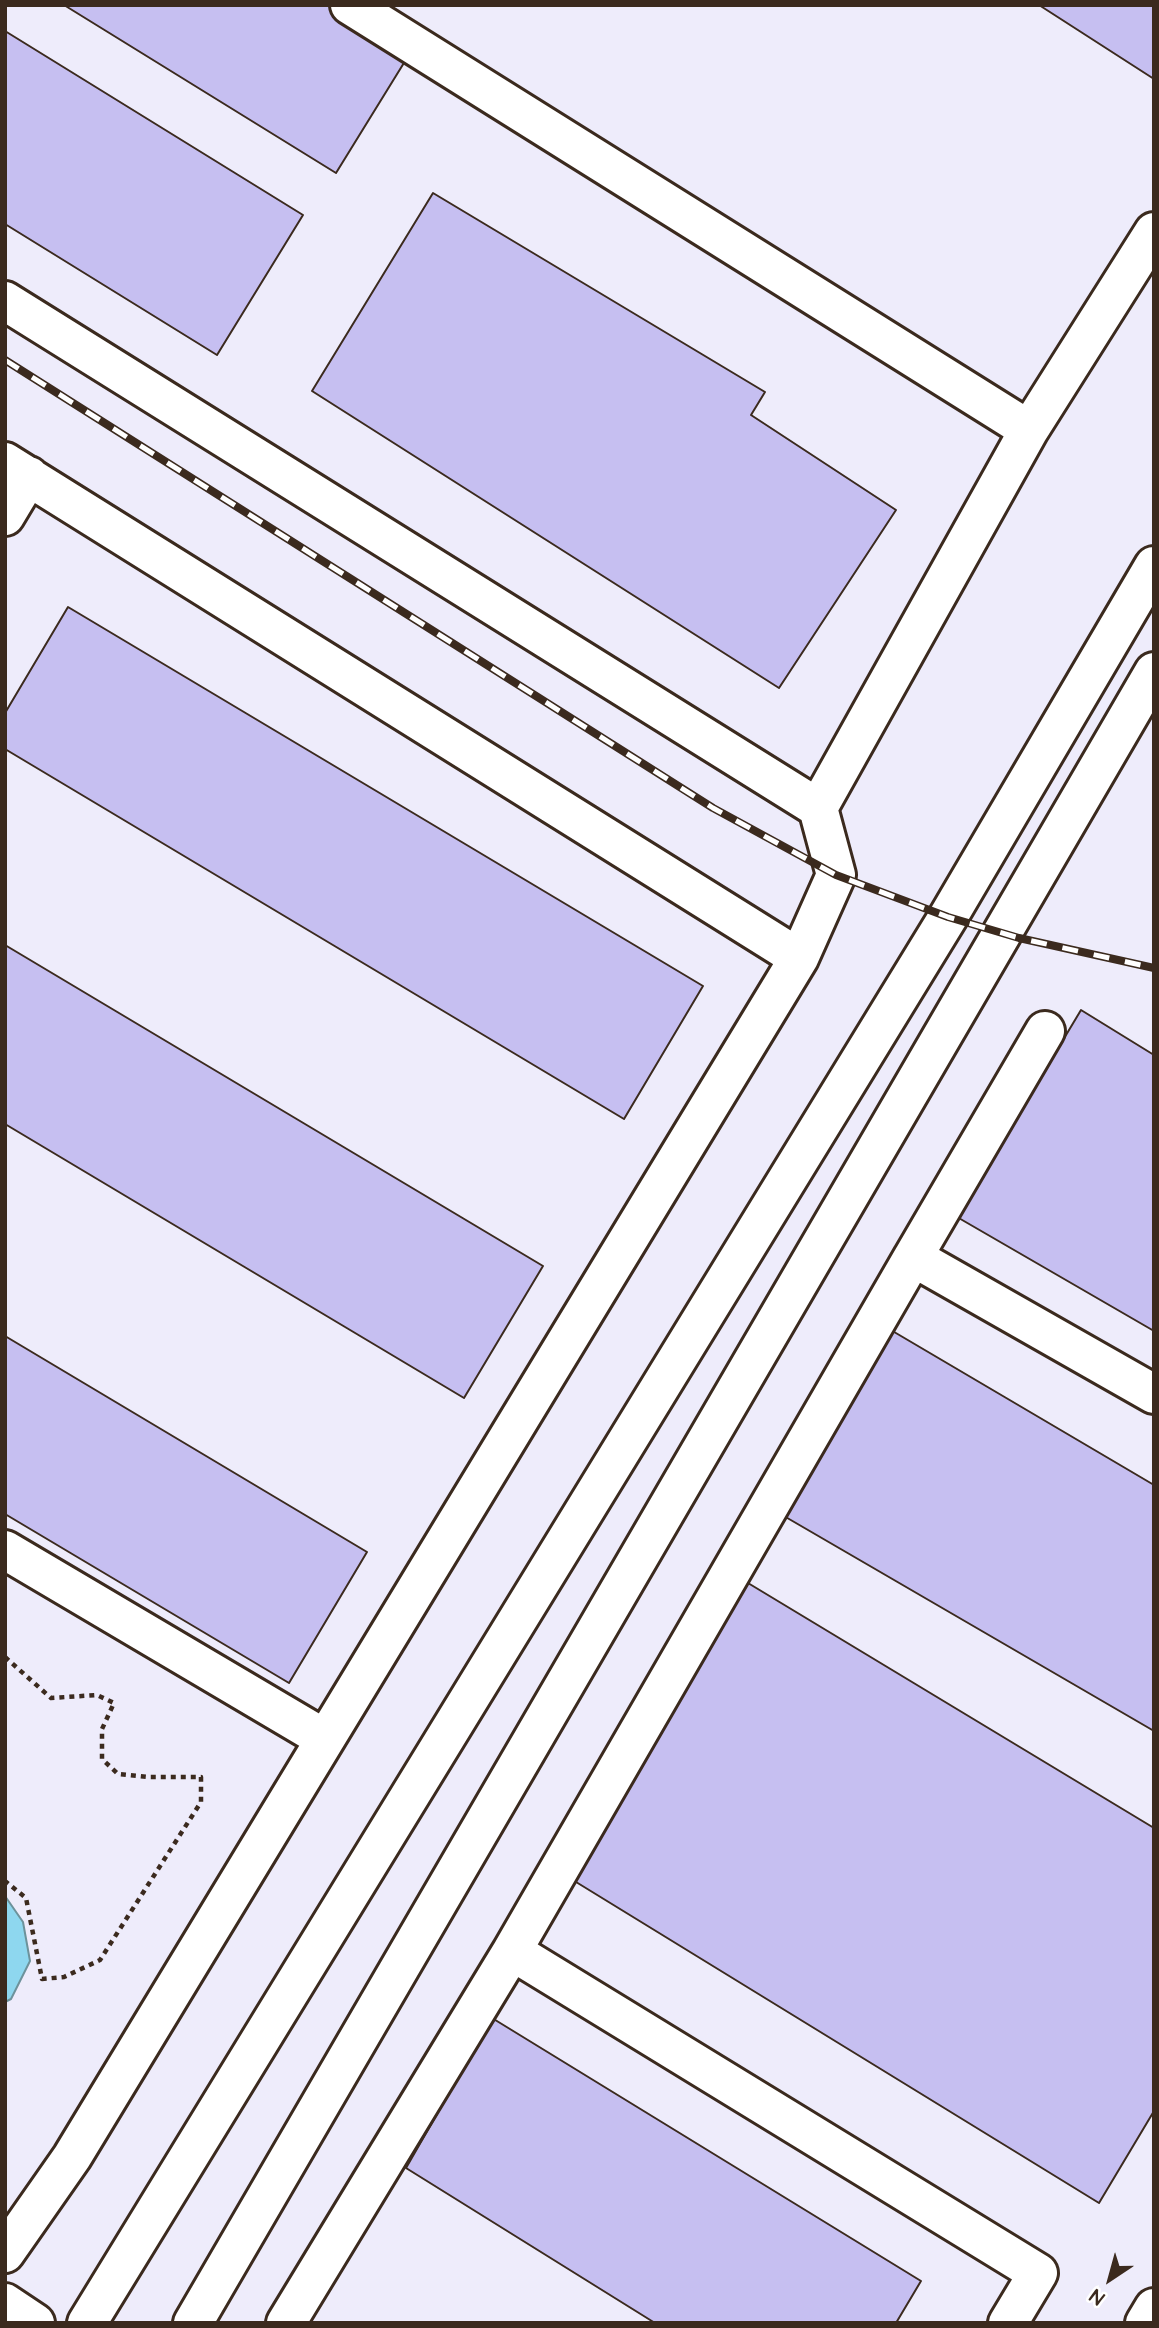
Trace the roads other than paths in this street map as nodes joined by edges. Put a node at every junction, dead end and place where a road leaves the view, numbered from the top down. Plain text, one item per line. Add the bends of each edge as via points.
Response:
1 (351, 5) edge
2 (1154, 232) edge
3 (5, 301) edge
4 (1029, 430) junction
5 (17, 469) edge
6 (5, 516) edge
7 (1154, 566) edge
8 (1154, 672) edge
9 (818, 808) junction
10 (799, 958) junction
11 (1045, 1031) dead end
12 (913, 1256) junction
13 (1154, 1394) edge
14 (5, 1550) edge
15 (326, 1739) junction
16 (512, 1951) junction
17 (5, 2253) edge
18 (5, 2303) edge
19 (1154, 2308) edge
20 (35, 2323) edge
21 (87, 2323) edge
22 (193, 2323) edge
23 (286, 2323) edge
24 (1008, 2323) edge
25 (1145, 2323) edge

1 - 4 street
2 - 4 street
3 - 9 street
4 - 9 street
5 - 6 street
5 - 10 street
7 - 21 street via 948,917
8 - 22 street
9 - 10 street via 836,875
10 - 15 street
11 - 12 street
12 - 13 street
12 - 16 street
14 - 15 street
15 - 17 street via 72,2157
16 - 23 street
16 - 24 street via 1038,2273
18 - 20 street
19 - 25 street

